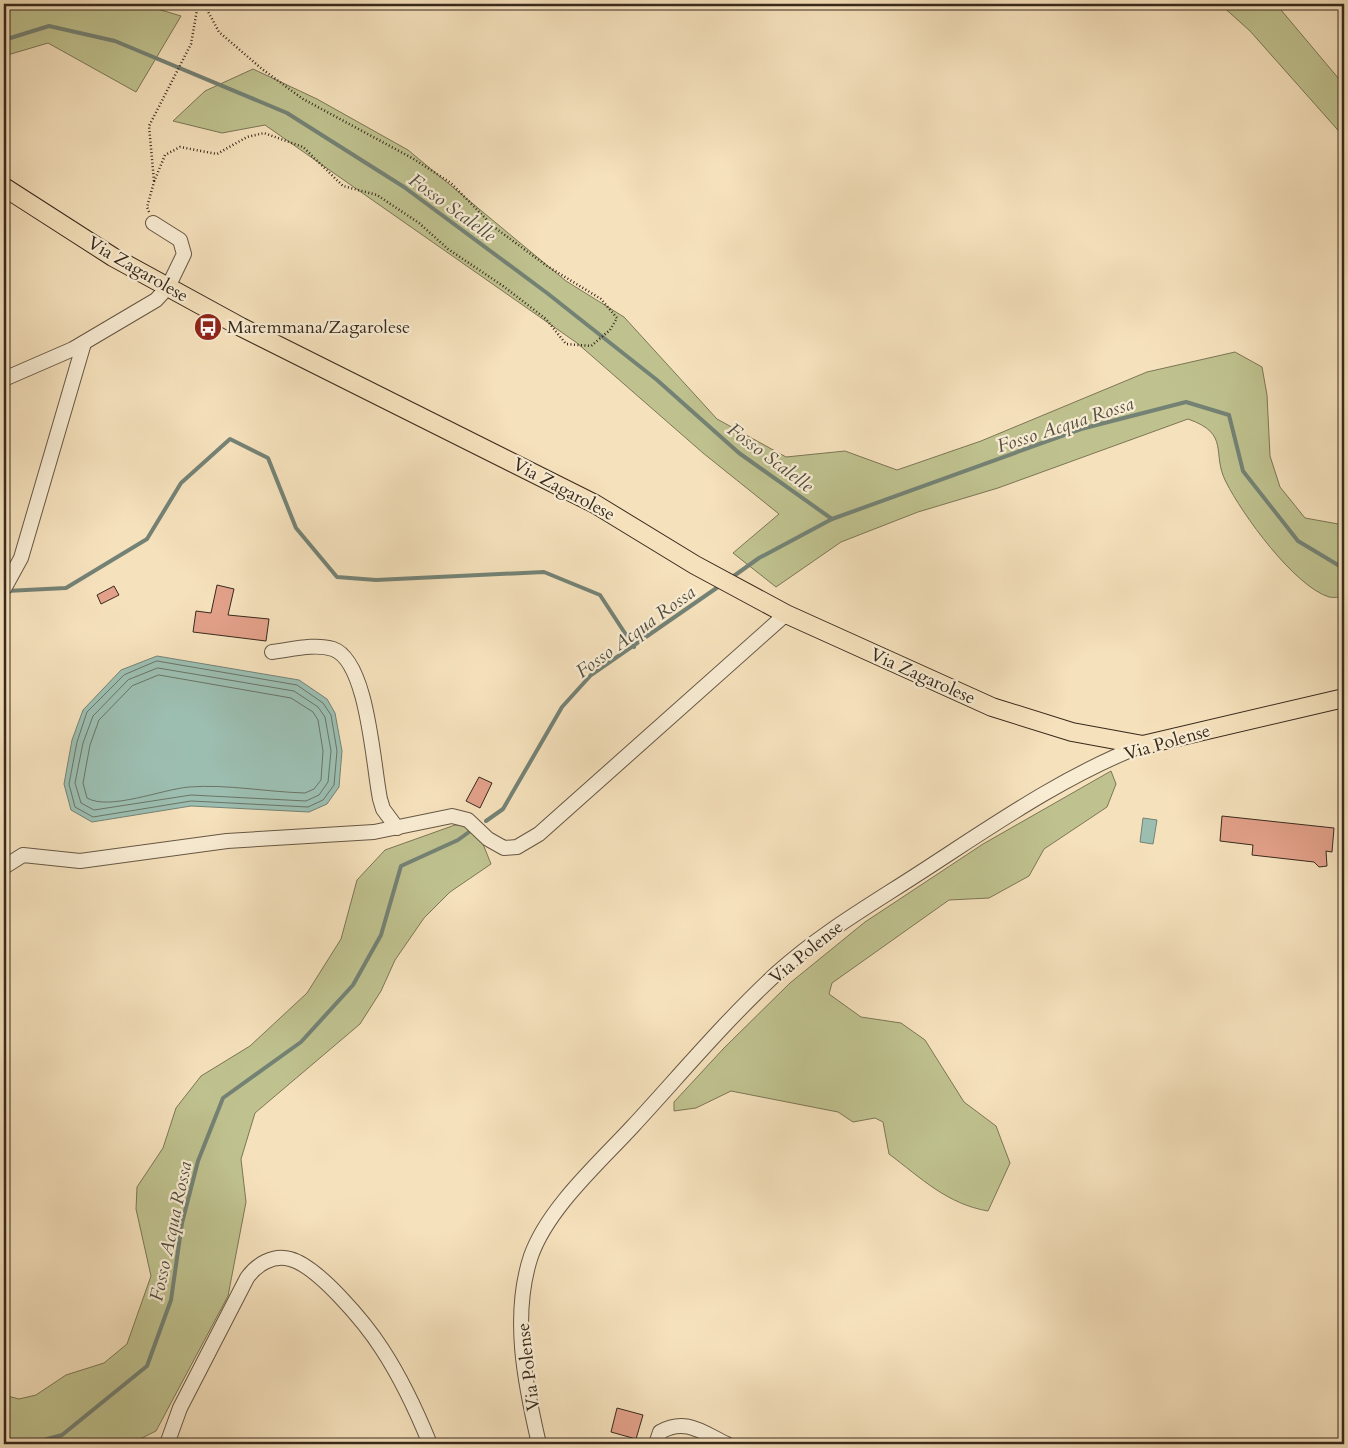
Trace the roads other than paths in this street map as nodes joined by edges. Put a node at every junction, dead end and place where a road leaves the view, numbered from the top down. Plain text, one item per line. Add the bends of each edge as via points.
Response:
1 (4, 187) edge
2 (153, 223) road end
3 (168, 287) junction
4 (84, 343) junction
5 (4, 379) edge
6 (4, 589) edge
7 (786, 614) junction
8 (272, 652) dead end
9 (1344, 698) edge
10 (1143, 746) junction
11 (396, 828) junction
12 (4, 868) edge
13 (167, 1444) edge
14 (430, 1444) edge
15 (540, 1444) edge
16 (656, 1444) edge
17 (727, 1444) edge

1 - 3 main road, Via Zagarolese via 113,257
2 - 3 street via 180,240 184,254
3 - 4 street via 156,300
3 - 7 main road, Via Zagarolese via 241,327 595,504 695,565
4 - 5 street
4 - 6 street via 21,558
7 - 10 main road, Via Zagarolese via 992,707 1072,732
7 - 11 street via 523,844 504,848 458,816
8 - 11 street via 326,647 347,657 368,720 380,799
9 - 10 main road, Via Polense
10 - 15 street, Via Polense via 1109,760 1011,813 803,951 748,1001 579,1184 538,1241 524,1289 523,1356
11 - 12 street via 227,841 80,861 23,855
13 - 14 street via 180,1408 247,1278 264,1262 283,1258 294,1260 311,1272 364,1325 396,1372
16 - 17 street via 660,1432 670,1426 687,1425

